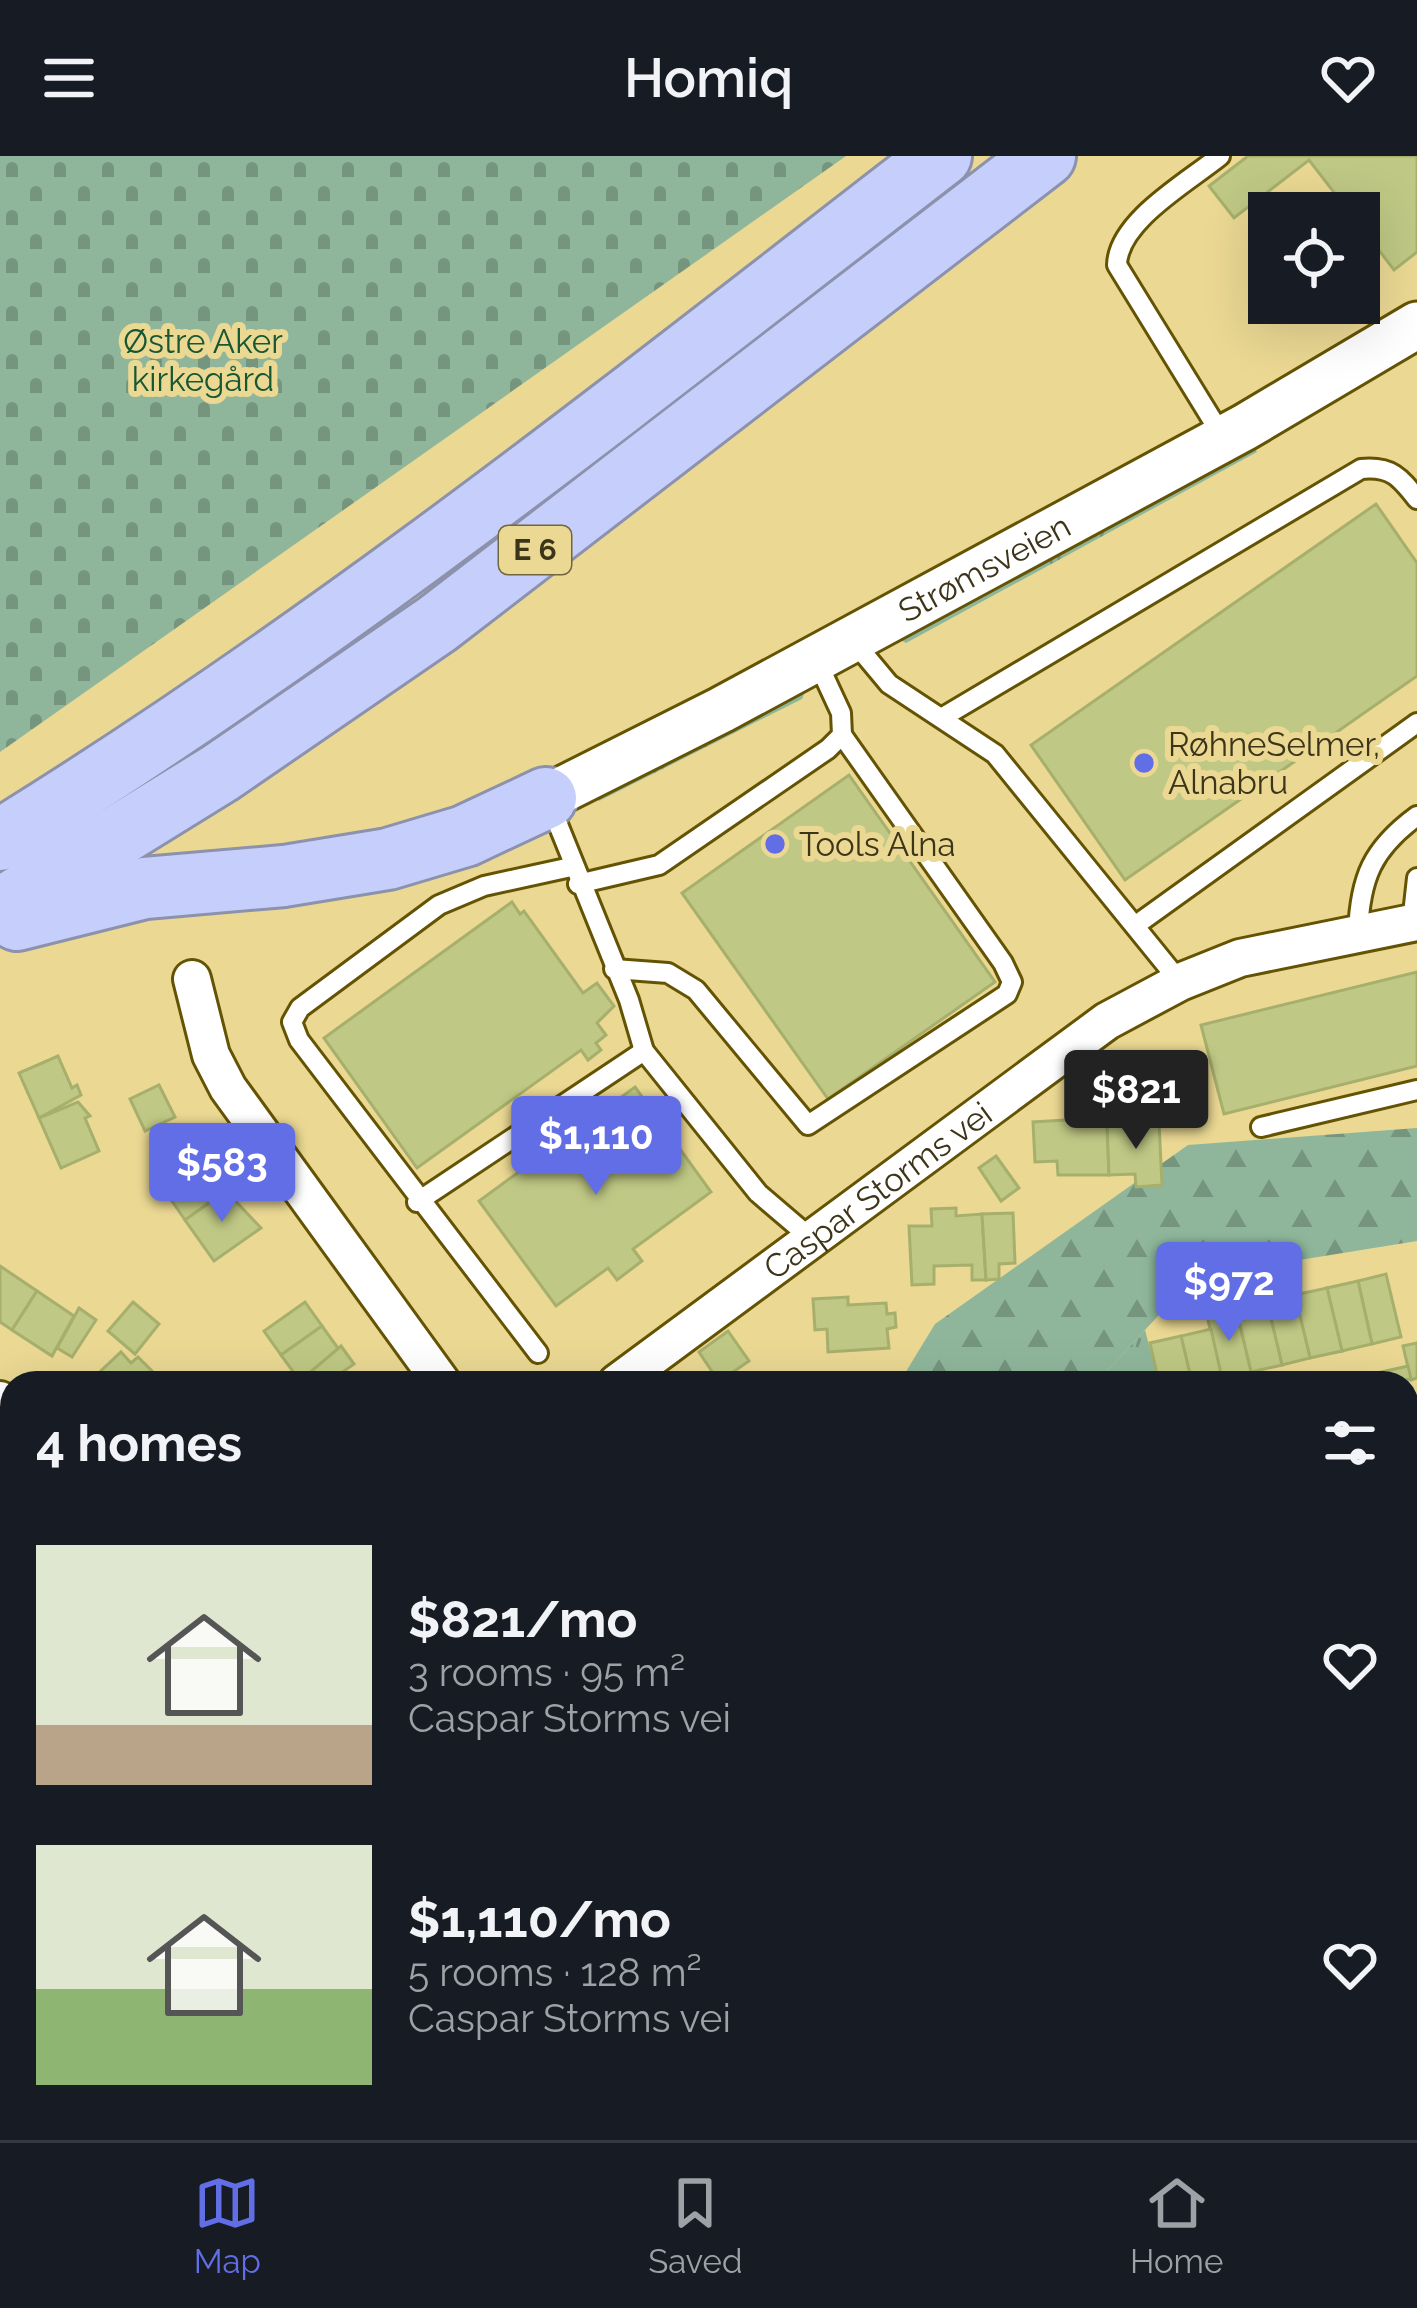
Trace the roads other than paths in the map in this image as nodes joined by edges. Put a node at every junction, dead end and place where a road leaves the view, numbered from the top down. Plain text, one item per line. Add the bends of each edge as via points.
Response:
1 (941, 156) edge
2 (1045, 156) edge
3 (1220, 156) edge
4 (1417, 325) edge
5 (1223, 439) junction
6 (1417, 499) edge
7 (834, 649) junction
8 (943, 717) junction
9 (1417, 723) edge
10 (842, 735) junction
11 (546, 798) junction
12 (1417, 815) edge
13 (0, 840) edge
14 (574, 875) junction
15 (1417, 878) edge
16 (0, 912) edge
17 (1414, 923) edge
18 (1136, 925) junction
19 (1358, 933) junction
20 (614, 969) junction
21 (192, 979) dead end
22 (1180, 982) junction
23 (644, 1052) junction
24 (1417, 1090) edge
25 (1261, 1126) dead end
26 (417, 1202) junction
27 (814, 1240) junction
28 (538, 1353) dead end
29 (433, 1371) edge
30 (634, 1371) edge

1 - 13 highway, E 6 via 392,579
2 - 16 highway, E 6 via 437,624
3 - 5 lane via 1131,230 1117,265
4 - 5 street, Strømsveien
5 - 7 street, Strømsveien
6 - 8 lane via 1398,475 1361,470
7 - 8 lane
7 - 10 lane
7 - 11 street, Strømsveien
8 - 18 lane via 995,754
9 - 18 lane
10 - 14 lane via 659,865
10 - 20 lane via 1003,963 1012,982 1007,994 808,1125 696,990 668,974
11 - 14 lane
11 - 16 highway via 465,836 388,859 145,889 24,922
12 - 19 lane via 1392,834 1365,874
14 - 20 lane
14 - 26 lane via 484,886 439,905 292,1022
15 - 17 lane
17 - 19 street, Caspar Storms vei
18 - 22 lane
19 - 22 street, Caspar Storms vei via 1240,958
20 - 23 lane
21 - 29 street via 228,1088
22 - 27 street, Caspar Storms vei via 1011,1088
23 - 26 lane
23 - 27 lane via 758,1193
24 - 25 lane
26 - 28 lane
27 - 30 street, Caspar Storms vei

